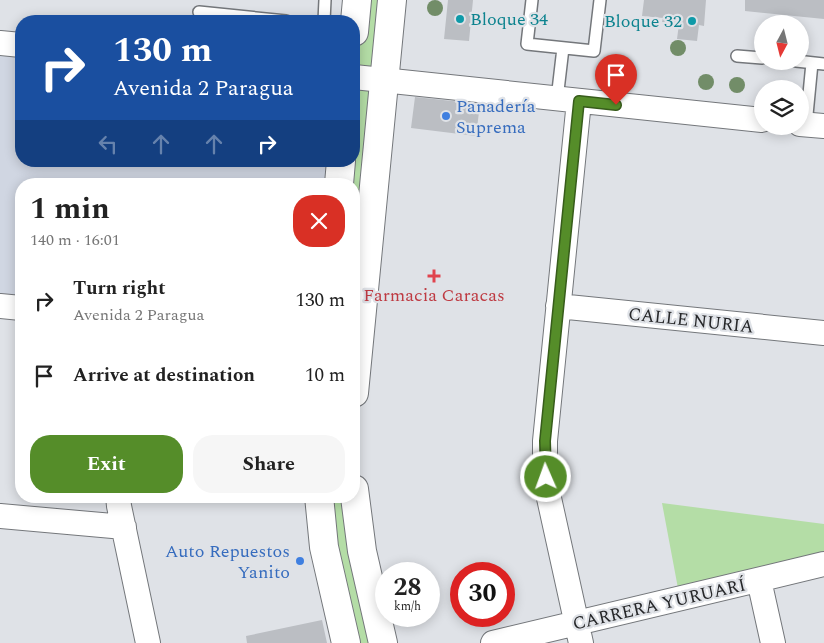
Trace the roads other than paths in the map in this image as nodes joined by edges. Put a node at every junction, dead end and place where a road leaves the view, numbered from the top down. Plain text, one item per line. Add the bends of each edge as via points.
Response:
1 (325, 0) edge
2 (357, 0) edge
3 (392, 0) edge
4 (532, 0) edge
5 (600, 0) edge
6 (199, 12) dead end
7 (228, 15) edge
8 (324, 15) edge
9 (356, 15) edge
10 (0, 43) edge
11 (15, 44) edge
12 (563, 48) junction
13 (736, 56) dead end
14 (754, 57) edge
15 (809, 62) edge
16 (812, 62) junction
17 (824, 64) edge
18 (360, 78) edge
19 (384, 80) junction
20 (568, 100) junction
21 (754, 119) edge
22 (810, 125) edge
23 (0, 306) edge
24 (558, 306) junction
25 (15, 307) edge
26 (360, 330) edge
27 (824, 334) edge
28 (119, 503) edge
29 (319, 503) edge
30 (356, 503) edge
31 (0, 516) edge
32 (124, 527) junction
33 (824, 564) edge
34 (759, 580) junction
35 (579, 633) edge
36 (148, 643) edge
37 (346, 643) edge
38 (383, 643) edge
39 (494, 643) edge
40 (773, 643) edge

1 - 8 lane
2 - 9 street
3 - 19 street
4 - 12 lane via 527,44
5 - 12 lane via 594,51
6 - 7 lane
10 - 11 street
12 - 20 lane
13 - 14 lane
15 - 16 lane
16 - 17 lane
16 - 22 lane
18 - 19 street
19 - 20 street
19 - 26 street
20 - 21 street
20 - 24 street
23 - 25 street
24 - 27 street, CALLE NURIA
24 - 35 street via 545,466 547,489
28 - 32 street
29 - 37 street via 324,547
30 - 38 street via 362,551
31 - 32 street
32 - 36 street
33 - 34 street, CARRERA YURUARÍ
34 - 35 street, CARRERA YURUARÍ
34 - 40 street
35 - 39 street, CARRERA YURUARÍ

